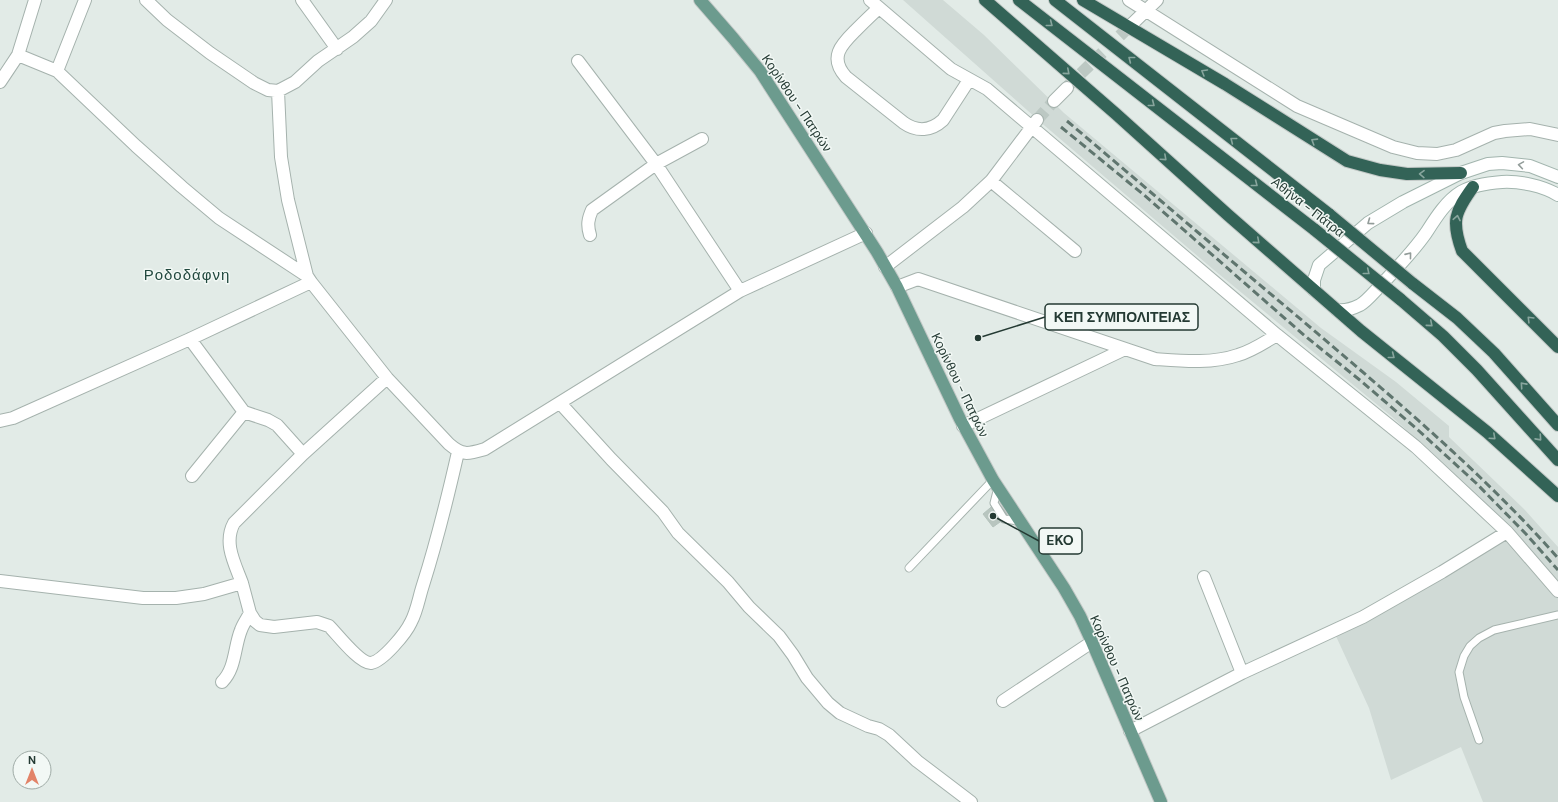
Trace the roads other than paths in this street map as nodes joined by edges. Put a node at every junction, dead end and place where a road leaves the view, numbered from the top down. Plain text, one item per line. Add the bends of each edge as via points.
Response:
1 (35, 0) edge
2 (85, 0) edge
3 (146, 0) edge
4 (302, 0) edge
5 (386, 0) edge
6 (700, 0) edge
7 (985, 0) edge
8 (1019, 0) edge
9 (1055, 0) edge
10 (1083, 0) edge
11 (1129, 0) edge
12 (1157, 0) edge
13 (874, 4) edge
14 (1145, 10) junction
15 (1132, 24) tunnel mouth
16 (337, 49) junction
17 (18, 55) junction
18 (578, 61) dead end
19 (57, 71) junction
20 (969, 80) junction
21 (0, 82) edge
22 (1066, 88) tunnel mouth
23 (278, 90) junction
24 (1054, 101) tunnel mouth
25 (1035, 124) junction
26 (1558, 135) edge
27 (702, 139) dead end
28 (656, 164) junction
29 (1461, 173) junction
30 (1558, 177) edge
31 (991, 181) junction
32 (1473, 187) junction
33 (1558, 195) edge
34 (866, 233) junction
35 (590, 235) dead end
36 (1075, 251) dead end
37 (885, 267) junction
38 (309, 279) junction
39 (897, 287) junction
40 (1314, 290) junction
41 (740, 291) junction
42 (1336, 310) junction
43 (1277, 334) junction
44 (190, 339) junction
45 (1558, 347) edge
46 (1125, 349) junction
47 (387, 378) junction
48 (560, 403) junction
49 (244, 412) junction
50 (0, 421) edge
51 (1558, 425) edge
52 (963, 426) junction
53 (458, 452) junction
54 (303, 454) junction
55 (1558, 460) edge
56 (192, 476) dead end
57 (996, 484) junction
58 (1558, 496) edge
59 (1507, 532) junction
60 (909, 568) dead end
61 (1204, 577) dead end
62 (0, 581) edge
63 (242, 583) junction
64 (1558, 591) edge
65 (250, 613) junction
66 (1558, 614) edge
67 (1092, 642) junction
68 (1242, 673) junction
69 (222, 682) dead end
70 (1004, 700) dead end
71 (1130, 731) junction
72 (1479, 740) dead end
73 (971, 802) edge
74 (1161, 802) edge

1 - 17 street
2 - 19 street
3 - 23 street via 167,20 254,83 268,90
4 - 16 street
5 - 16 street via 371,21
6 - 34 main road, Κορίνθου - Πατρών via 760,71
7 -> 40 highway
8 -> 55 highway, Αθήνα - Πάτρα, bridge via 1400,299 1477,370
51 -> 9 highway, Αθήνα - Πάτρα, bridge via 1457,318
29 -> 10 highway via 1407,174 1347,161 1225,84
11 - 14 street
12 - 14 street
13 - 20 street via 951,69
13 - 20 street via 840,46 837,61 841,72 910,128 925,129 938,125
14 - 15 street
14 - 26 street via 1298,106 1393,147 1417,153 1437,154 1456,150 1494,133 1505,131 1530,129
16 - 23 street via 318,61 295,82
17 - 19 street
17 - 21 street
18 - 28 street
19 - 38 street via 187,192 219,218
20 - 25 street via 987,89
22 - 24 street
23 - 38 street via 281,157 288,200
25 - 31 street
25 - 43 street
27 - 28 street
28 - 35 street via 592,210 588,222
28 - 41 street
30 -> 29 street via 1530,166 1502,163 1488,164
29 -> 40 street via 1368,223 1319,265
31 - 36 street
31 - 37 street via 963,207
32 - 33 street via 1490,183 1520,183
42 -> 32 street via 1352,309 1361,304 1404,261 1455,197
45 -> 32 highway via 1462,251 1456,236 1455,221 1461,204
34 - 37 main road, Κορίνθου - Πατρών
34 - 41 street
37 - 39 main road, Κορίνθου - Πατρών
38 - 44 street
38 - 47 street
39 - 46 street via 918,279
39 - 52 main road, Κορίνθου - Πατρών
40 - 42 highway
41 - 48 street
42 -> 58 highway via 1487,432
43 - 46 street via 1240,355 1221,360 1155,359
43 - 59 street via 1416,447
44 - 49 street
44 - 50 street via 13,418
46 - 52 street
47 - 53 street
47 - 54 street
48 - 53 street via 485,449 470,454
48 - 73 street via 663,512 683,537 779,636 807,678 828,703 840,713 868,726 879,728
49 - 54 street via 277,425
49 - 56 street
52 - 57 main road, Κορίνθου - Πατρών
53 - 65 street via 411,622 400,638 378,660 365,662 329,626 322,623 268,627 260,625
54 - 63 street via 231,529 231,552
57 - 60 lane
57 - 67 main road, Κορίνθου - Πατρών via 1064,588
59 - 64 street
59 - 68 street via 1442,572 1362,616
61 - 68 street
62 - 63 street via 143,598 176,598 204,594
63 - 65 street
65 - 69 street via 241,630 232,666
66 - 72 lane via 1494,630 1470,646 1459,672 1464,697
67 - 70 street
67 - 71 main road, Κορίνθου - Πατρών
68 - 71 street
71 - 74 main road, Κορίνθου - Πατρών

